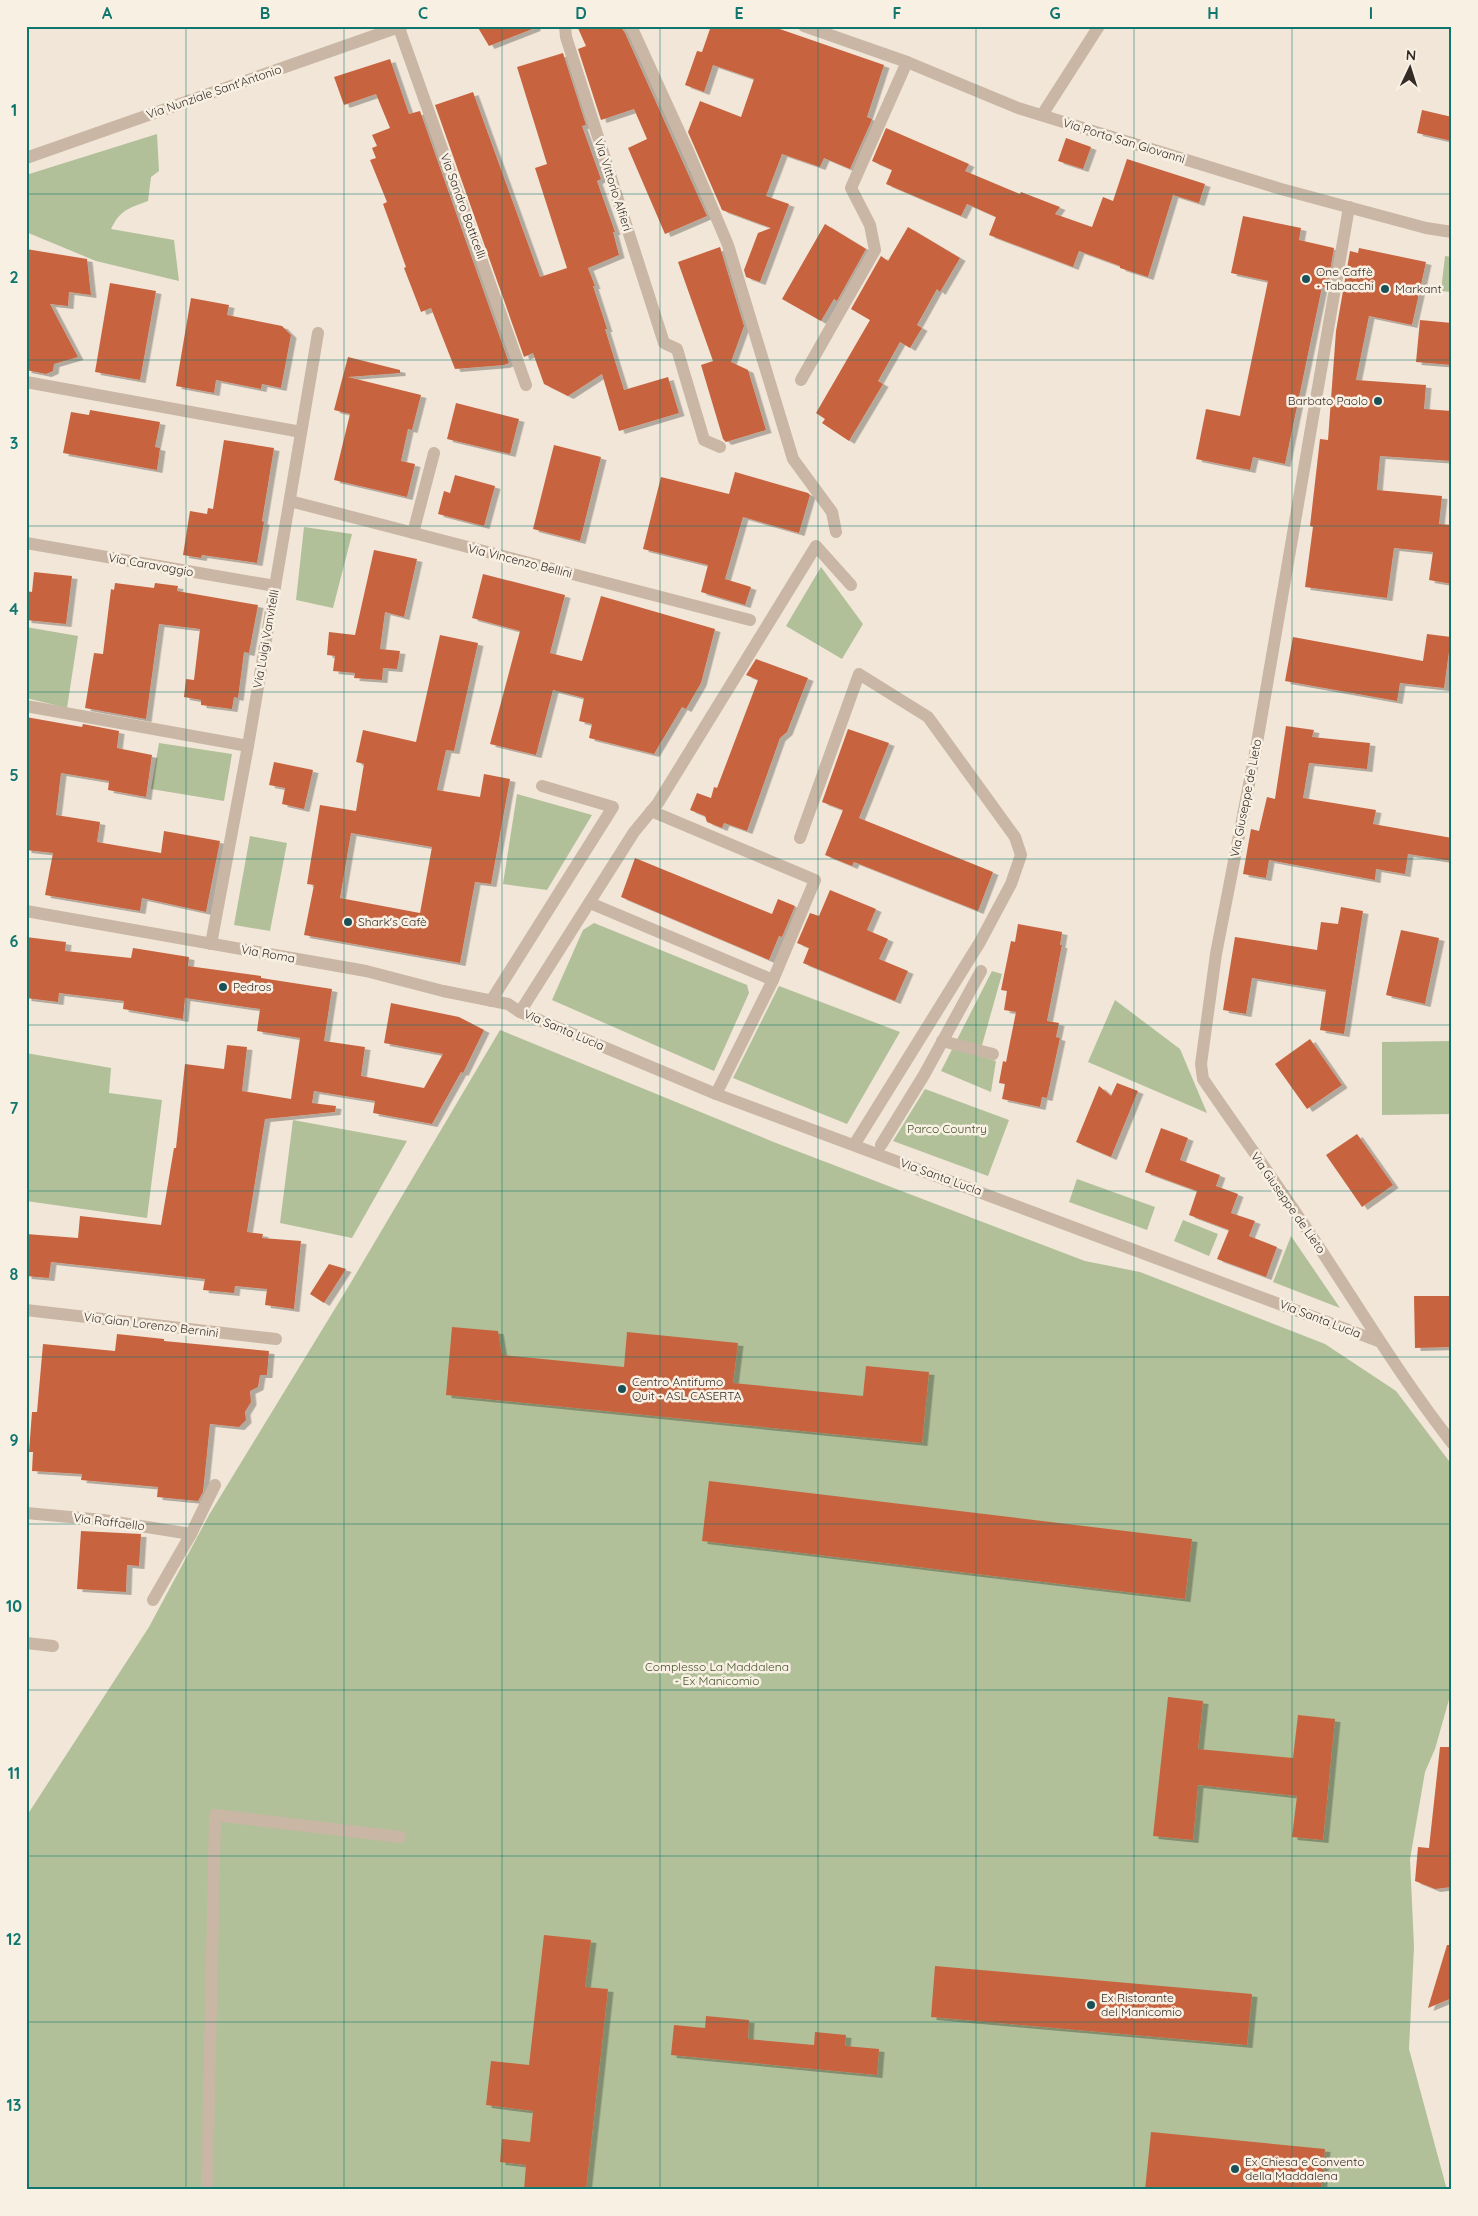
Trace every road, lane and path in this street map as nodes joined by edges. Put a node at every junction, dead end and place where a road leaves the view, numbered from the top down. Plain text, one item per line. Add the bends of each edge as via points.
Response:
1 (565, 26) edge
2 (631, 26) edge
3 (804, 26) edge
4 (1099, 26) edge
5 (401, 27) edge
6 (839, 32) edge
7 (907, 62) junction
8 (1042, 115) junction
9 (26, 158) edge
10 (1349, 207) junction
11 (1452, 232) edge
12 (318, 333) dead end
13 (801, 380) dead end
14 (26, 382) edge
15 (526, 385) dead end
16 (302, 432) junction
17 (720, 447) dead end
18 (434, 453) dead end
19 (290, 501) junction
20 (836, 532) dead end
21 (413, 533) junction
22 (26, 543) edge
23 (851, 585) dead end
24 (275, 586) junction
25 (750, 620) dead end
26 (26, 706) edge
27 (248, 746) junction
28 (542, 786) dead end
29 (651, 811) junction
30 (800, 838) dead end
31 (590, 904) junction
32 (26, 911) edge
33 (211, 944) junction
34 (982, 972) dead end
35 (773, 980) junction
36 (491, 1001) junction
37 (508, 1004) joint
38 (520, 1012) junction
39 (942, 1041) junction
40 (993, 1054) dead end
41 (716, 1094) junction
42 (854, 1145) junction
43 (881, 1145) dead end
44 (26, 1310) edge
45 (276, 1339) dead end
46 (1378, 1341) junction
47 (1452, 1443) edge
48 (215, 1485) dead end
49 (26, 1513) edge
50 (191, 1534) junction
51 (153, 1600) dead end
52 (26, 1644) edge
53 (53, 1646) dead end
54 (400, 1837) dead end
55 (207, 2190) edge

1 - 17 street, Via Vittorio Alfieri via 664,343 677,349 704,440
2 - 20 street via 728,245 793,459 832,512
3 - 6 street, Via Porta San Giovanni
4 - 8 street
5 - 9 street, Via Nunziale Sant'Antonio
5 - 15 street, Via Sandro Botticelli
6 - 7 street, Via Porta San Giovanni
7 - 8 street, Via Porta San Giovanni
7 - 13 street via 851,188 870,225 875,250
8 - 10 street, Via Porta San Giovanni
10 - 11 street, Via Porta San Giovanni
10 - 46 street, Via Giuseppe de Lieto via 1257,743 1216,954 1201,1064 1203,1079 1331,1266
12 - 16 street, Via Luigi Vanvitelli
14 - 16 street
16 - 19 street, Via Luigi Vanvitelli
18 - 21 street
19 - 21 street, Via Vincenzo Bellini
19 - 24 street, Via Luigi Vanvitelli
21 - 25 street, Via Vincenzo Bellini
22 - 24 street, Via Caravaggio
23 - 29 street via 816,546
24 - 27 street, Via Luigi Vanvitelli
26 - 27 street
27 - 33 street, Via Luigi Vanvitelli
28 - 36 street via 613,807
29 - 31 street via 634,832
29 - 35 street via 815,880
30 - 42 street via 859,674 928,716 1015,837 1021,854 1011,884 980,942
31 - 35 street
31 - 38 street
32 - 33 street, Via Roma
33 - 36 street, Via Roma via 366,971
34 - 39 street
35 - 41 street
36 - 37 street, Via Roma
37 - 38 street, Via Santa Lucia
38 - 41 street, Via Santa Lucia
39 - 40 street
39 - 43 street
41 - 42 street, Via Santa Lucia
42 - 46 street, Via Santa Lucia
44 - 45 street, Via Gian Lorenzo Bernini
46 - 47 street, Via Giuseppe de Lieto
48 - 50 street
49 - 50 street, Via Raffaello via 103,1520
50 - 51 street
52 - 53 street
54 - 55 street via 215,1815

